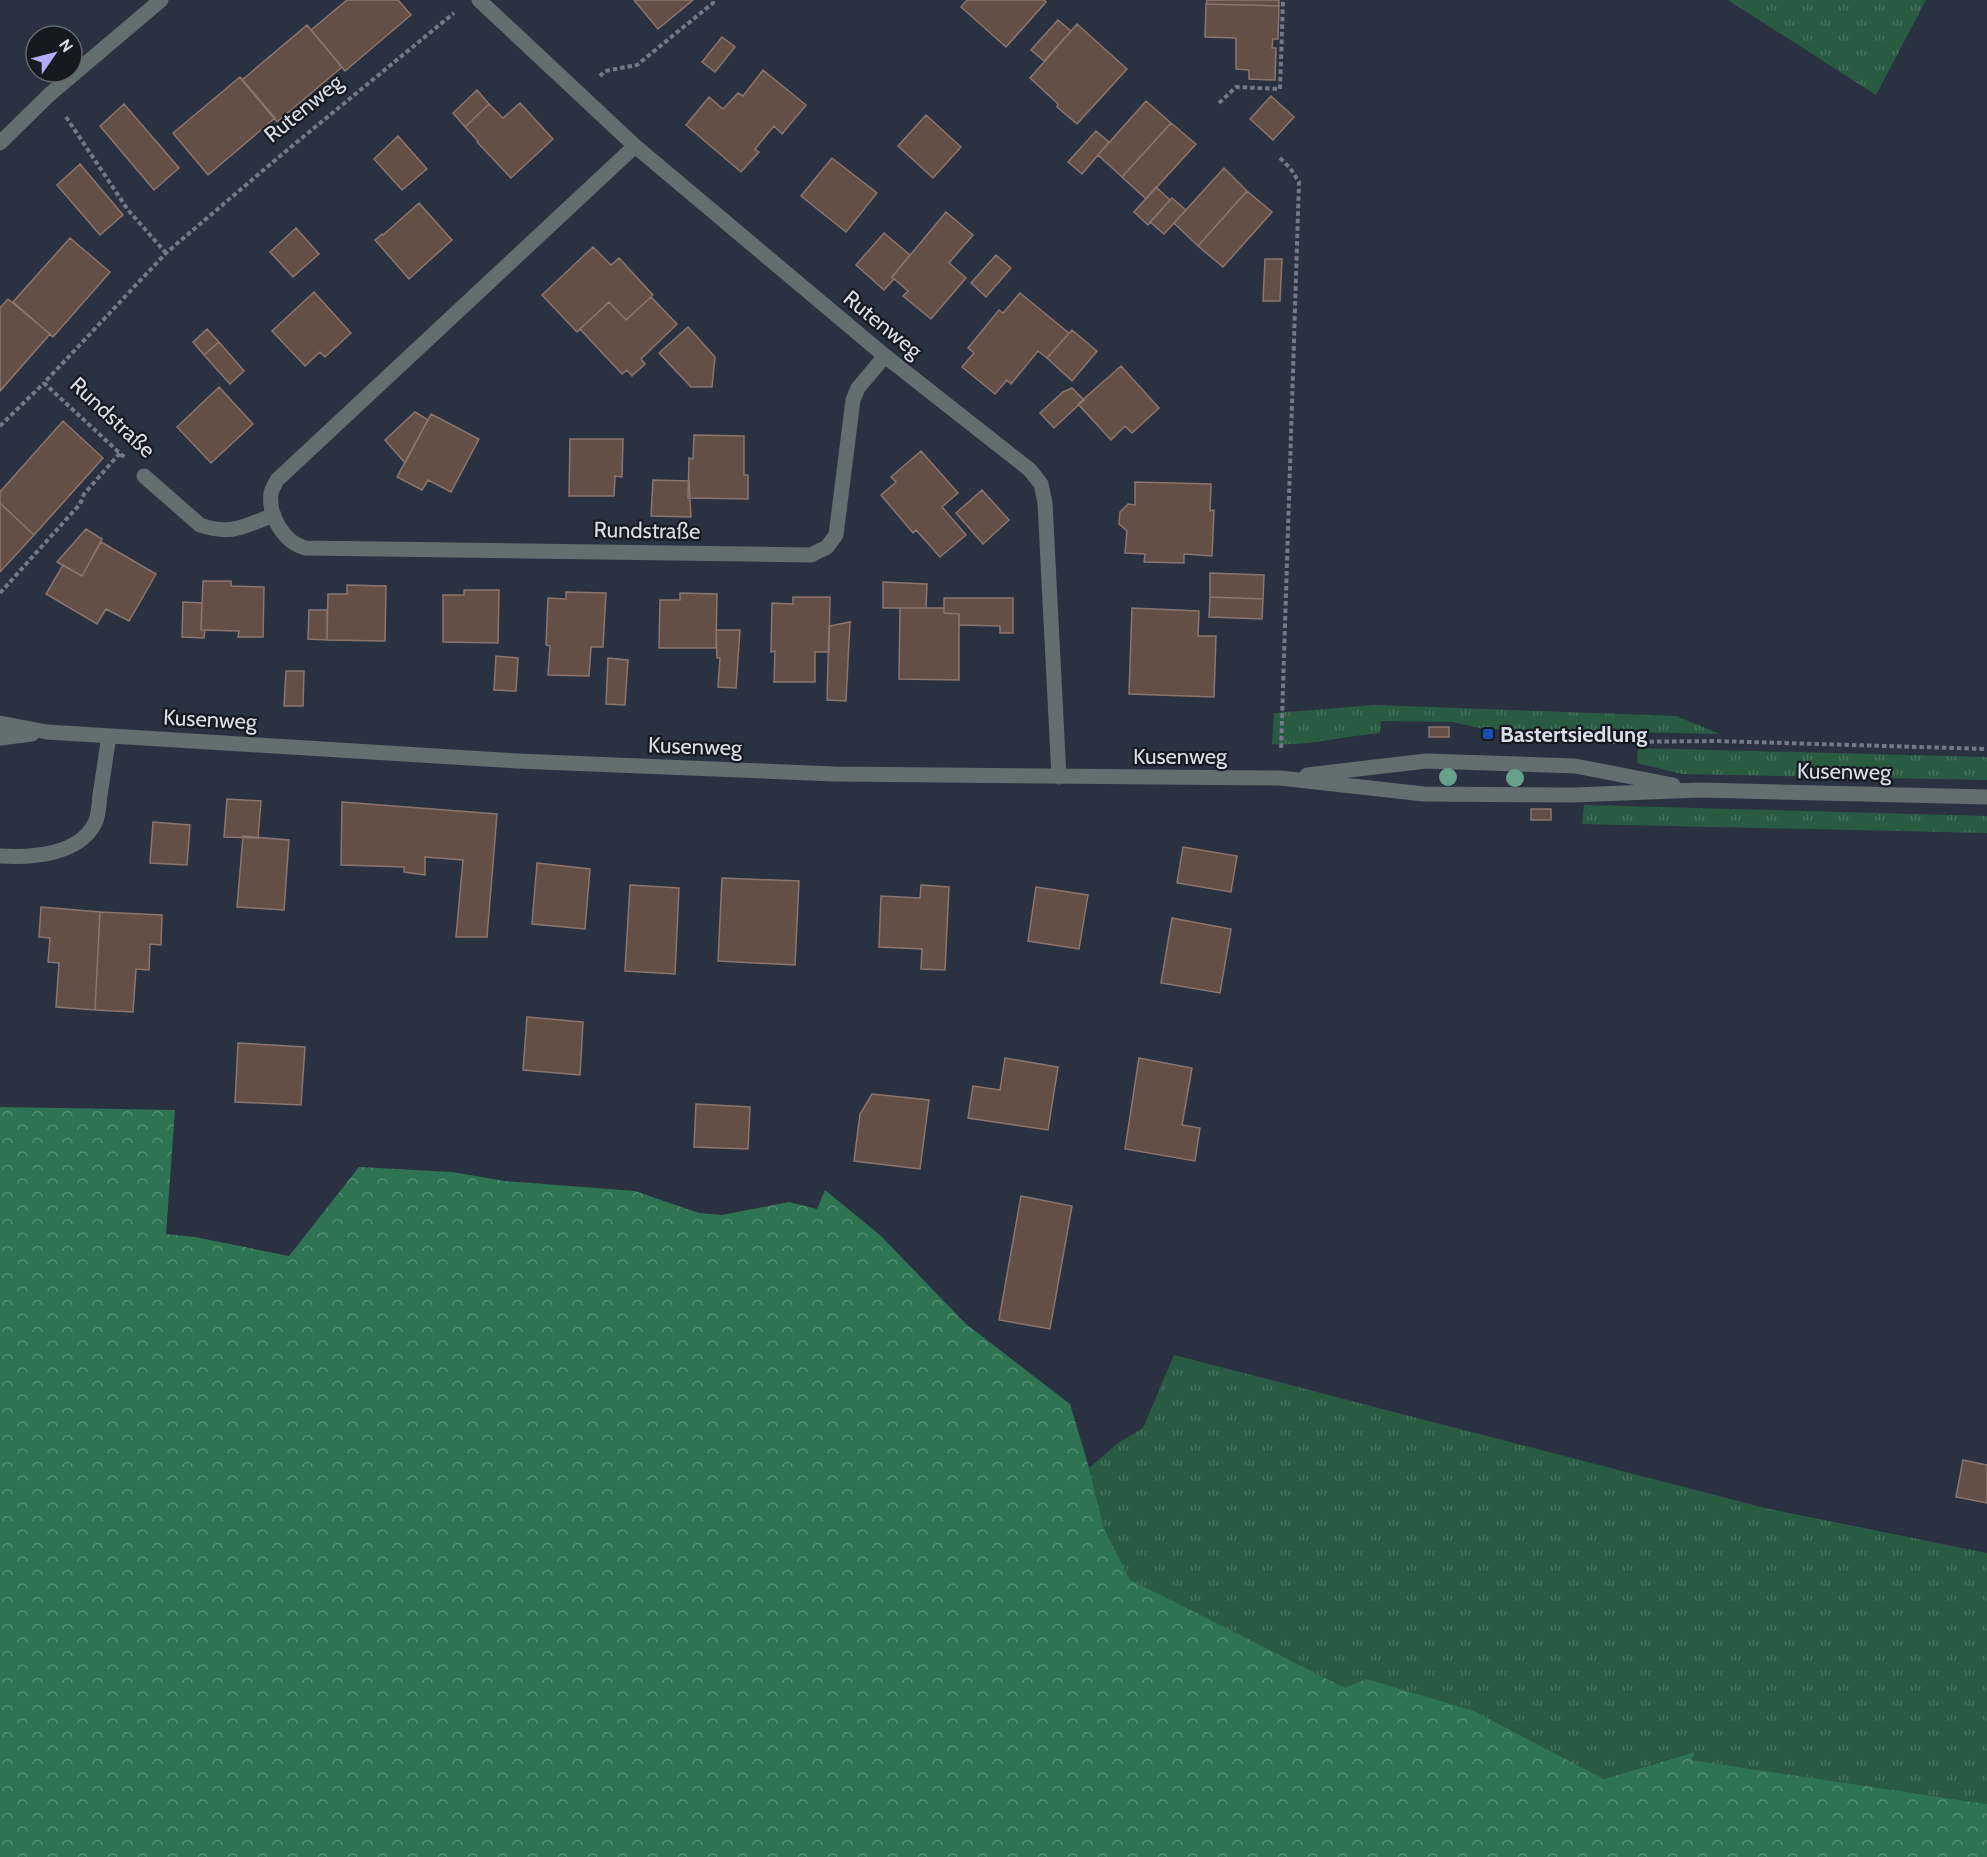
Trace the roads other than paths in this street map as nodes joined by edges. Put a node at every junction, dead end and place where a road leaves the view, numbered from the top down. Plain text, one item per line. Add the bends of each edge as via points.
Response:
1 (161, 0) edge
2 (479, 0) edge
3 (0, 143) edge
4 (635, 146) junction
5 (885, 356) junction
6 (144, 476) road end
7 (274, 515) junction
8 (0, 723) edge
9 (47, 732) junction
10 (109, 736) junction
11 (0, 738) edge
12 (1059, 777) junction
13 (1280, 778) junction
14 (1700, 790) junction
15 (1987, 797) edge
16 (0, 856) edge

1 - 3 street
2 - 4 street, Rutenweg
4 - 5 street, Rutenweg
4 - 7 street via 277,480 271,492
5 - 7 street, Rundstraße via 858,388 853,400 836,535 827,547 811,555 305,548 286,537
5 - 12 street, Rutenweg via 1030,470 1041,484
6 - 7 street, Rundstraße via 200,525 235,530
8 - 9 street, Kusenweg
9 - 10 street, Kusenweg
9 - 11 street, Kusenweg
10 - 12 street, Kusenweg via 517,761 835,774
10 - 16 street via 96,821 86,836 44,854
12 - 13 street, Kusenweg
13 - 14 street, Kusenweg via 1424,794 1573,795
13 - 14 street, Kusenweg via 1437,761 1575,766
14 - 15 street, Kusenweg

